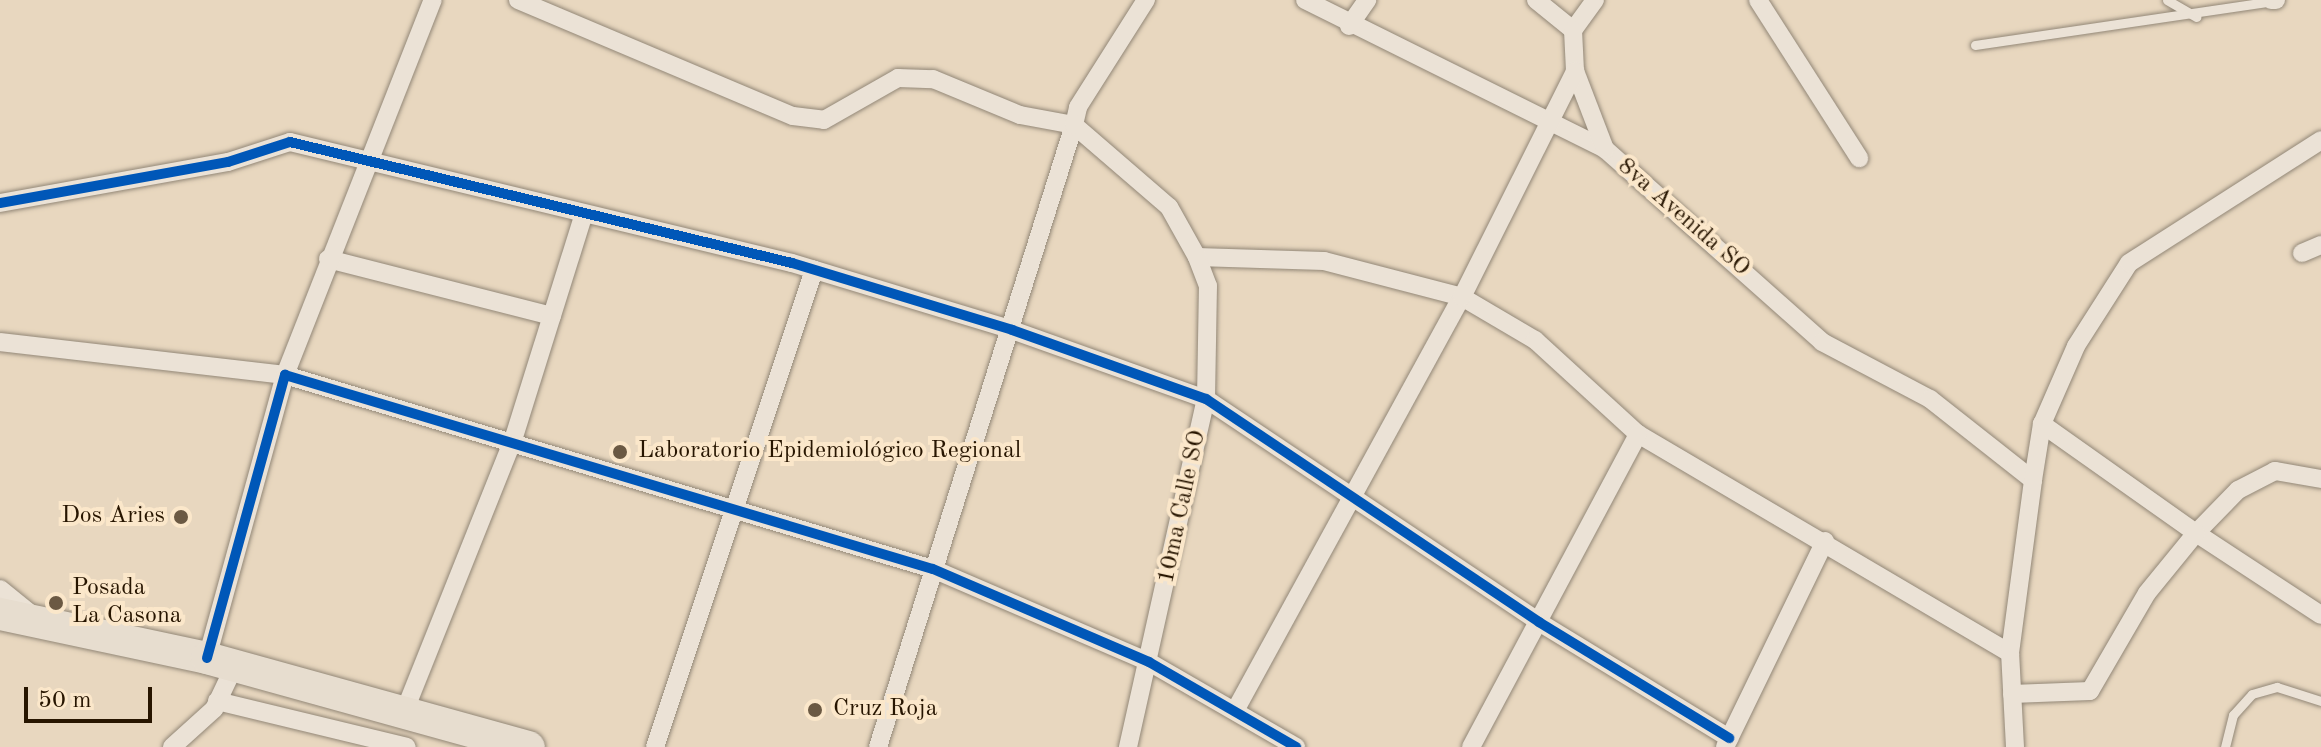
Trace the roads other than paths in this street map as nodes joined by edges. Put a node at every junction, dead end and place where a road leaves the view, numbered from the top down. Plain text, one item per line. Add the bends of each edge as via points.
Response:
1 (433, 0) edge
2 (518, 0) edge
3 (1146, 0) edge
4 (1305, 0) edge
5 (1367, 0) edge
6 (1536, 0) edge
7 (1595, 0) edge
8 (1758, 0) edge
9 (2167, 0) edge
10 (2273, 0) edge
11 (2196, 17) junction
12 (1349, 26) junction
13 (1573, 30) junction
14 (1975, 45) dead end
15 (1575, 71) junction
16 (1545, 119) junction
17 (1074, 125) junction
18 (2321, 140) edge
19 (1605, 149) junction
20 (366, 157) junction
21 (1859, 158) dead end
22 (0, 203) edge
23 (584, 214) junction
24 (2321, 245) edge
25 (2302, 253) dead end
26 (1197, 257) junction
27 (328, 259) junction
28 (814, 270) junction
29 (1462, 297) junction
30 (552, 316) junction
31 (1012, 330) junction
32 (0, 342) edge
33 (285, 375) junction
34 (1206, 399) junction
35 (2042, 424) junction
36 (1638, 434) junction
37 (513, 440) junction
38 (2321, 479) edge
39 (2033, 480) junction
40 (1349, 493) junction
41 (740, 508) junction
42 (2196, 533) junction
43 (1825, 541) junction
44 (933, 569) junction
45 (0, 589) edge
46 (0, 614) edge
47 (2321, 615) edge
48 (34, 616) junction
49 (1539, 622) junction
50 (2010, 653) junction
51 (221, 662) junction
52 (1149, 662) junction
53 (2012, 694) junction
54 (217, 701) junction
55 (2321, 701) edge
56 (1236, 709) junction
57 (405, 710) junction
58 (1727, 743) edge
59 (172, 747) edge
60 (407, 747) edge
61 (529, 747) edge
62 (655, 747) edge
63 (878, 747) edge
64 (1128, 747) edge
65 (1296, 747) edge
66 (1471, 747) edge
67 (2015, 747) edge
68 (2225, 747) edge

1 - 20 street
2 - 17 street via 793,116 824,120 898,78 933,79 1020,115
3 - 17 street via 1078,107
4 - 12 street, 8va Avenida SO
5 - 12 street
6 - 13 street
7 - 13 street
8 - 21 street
9 - 11 lane
10 - 11 lane
11 - 14 lane
12 - 16 street, 8va Avenida SO
13 - 15 street
15 - 16 street
15 - 19 street
16 - 19 street, 8va Avenida SO
16 - 29 street
17 - 26 street, 10ma Calle SO via 1169,207
17 - 31 street
18 - 35 street via 2129,263 2076,346
19 - 39 street, 8va Avenida SO via 1822,342 1930,399
20 - 22 street via 277,143 228,162
20 - 23 street
20 - 27 street
23 - 28 street
23 - 30 street
24 - 25 street
26 - 29 street via 1324,261
26 - 34 street, 10ma Calle SO via 1208,286
27 - 30 street
27 - 33 street
28 - 31 street
28 - 41 street
29 - 36 street via 1535,340
29 - 40 street
30 - 37 street
31 - 34 street
31 - 44 street
32 - 33 street
33 - 37 street
33 - 51 street
34 - 40 street
34 - 52 street, 10ma Calle SO
35 - 39 street
35 - 42 street
36 - 43 street
36 - 49 street
37 - 41 street
37 - 57 street
38 - 42 street via 2275,471 2238,490
39 - 50 street
40 - 49 street
40 - 56 street
41 - 44 street
41 - 62 street
42 - 47 street
42 - 53 street via 2147,593 2090,691
43 - 50 street
43 - 58 street
44 - 52 street
44 - 63 street
45 - 48 street
46 - 48 highway
48 - 51 highway
49 - 58 street
49 - 66 street
50 - 53 street
51 - 54 street
51 - 57 highway
52 - 56 street
52 - 64 street, 10ma Calle SO
53 - 67 street
54 - 59 street
54 - 60 street
55 - 68 lane via 2277,687 2252,694 2233,715
56 - 65 street
57 - 61 highway

